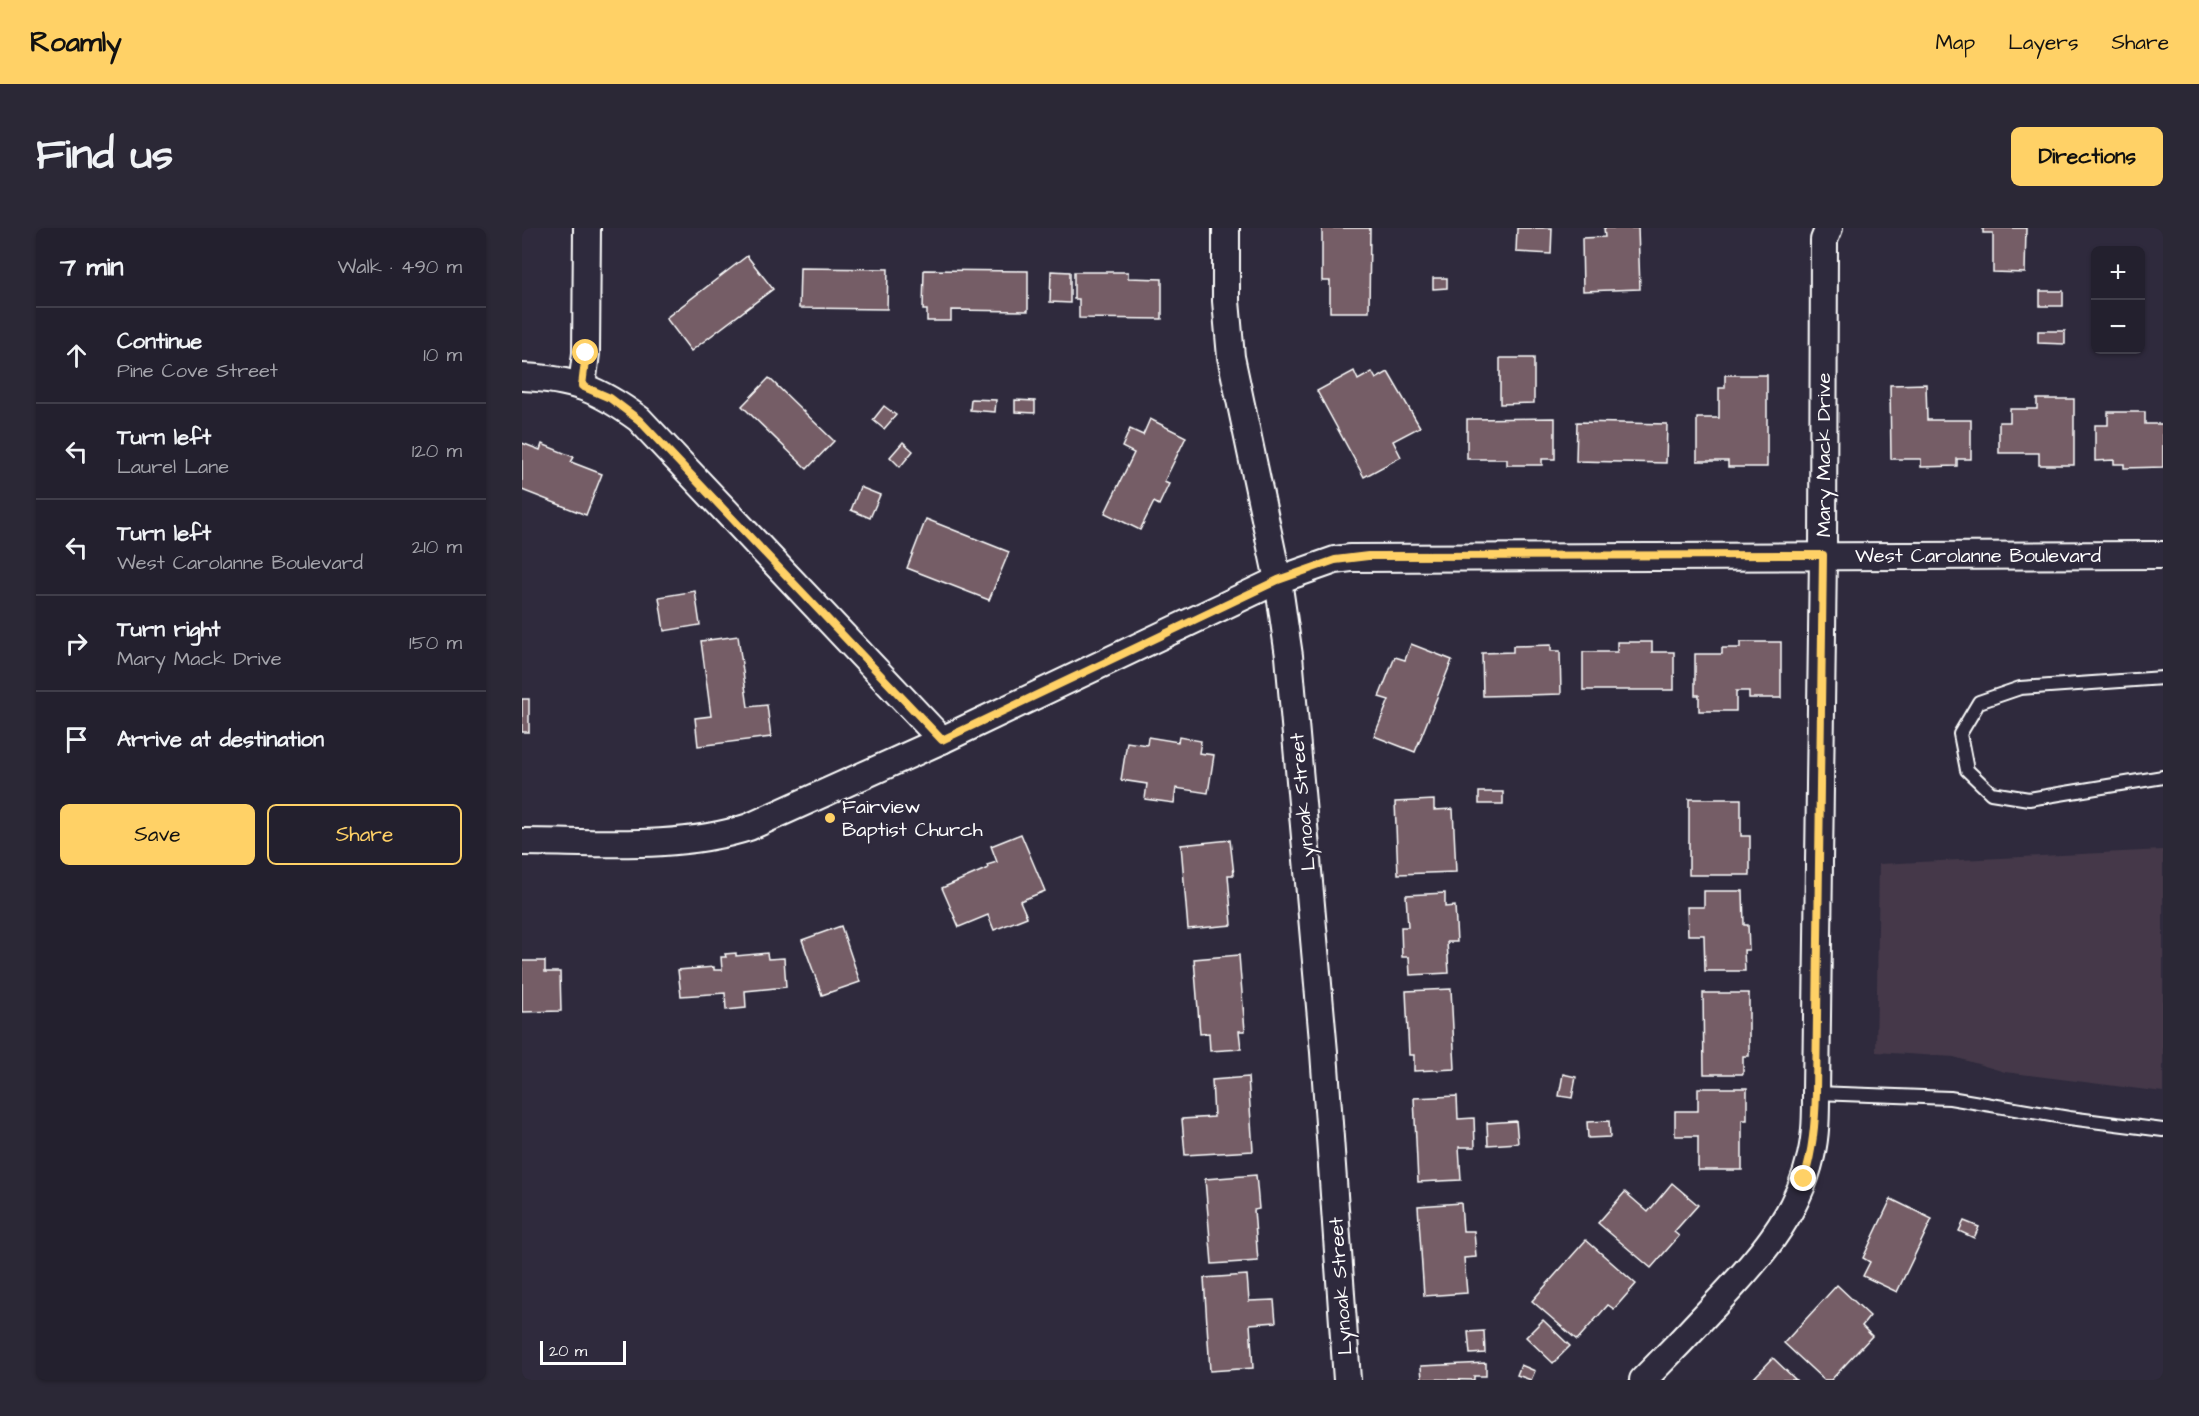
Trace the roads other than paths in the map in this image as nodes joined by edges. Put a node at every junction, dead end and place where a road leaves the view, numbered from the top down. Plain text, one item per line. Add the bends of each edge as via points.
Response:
1 (587, 228) edge
2 (1226, 228) edge
3 (1824, 232) edge
4 (522, 377) edge
5 (582, 386) junction
6 (1823, 555) junction
7 (2163, 555) edge
8 (1278, 580) junction
9 (2163, 678) edge
10 (942, 740) junction
11 (2163, 777) edge
12 (522, 842) edge
13 (1816, 1093) junction
14 (2163, 1130) edge
15 (1347, 1380) edge
16 (1644, 1380) edge

1 - 5 street
2 - 8 street, Lynoak Street via 1231,357
3 - 6 street, Mary Mack Drive
4 - 5 street via 552,378
5 - 10 street via 610,398 639,420
6 - 7 street, West Carolanne Boulevard
6 - 8 street, West Carolanne Boulevard via 1368,556 1335,560
6 - 13 street, Mary Mack Drive
8 - 10 street, West Carolanne Boulevard
8 - 15 street, Lynoak Street via 1289,656 1318,982
9 - 11 lane via 2020,688 1979,702 1960,734 1967,770 1991,793 2029,799
10 - 12 street, West Carolanne Boulevard via 726,835 677,842
13 - 14 lane via 1950,1098
13 - 16 street, Mary Mack Drive via 1811,1156 1786,1220 1751,1267

